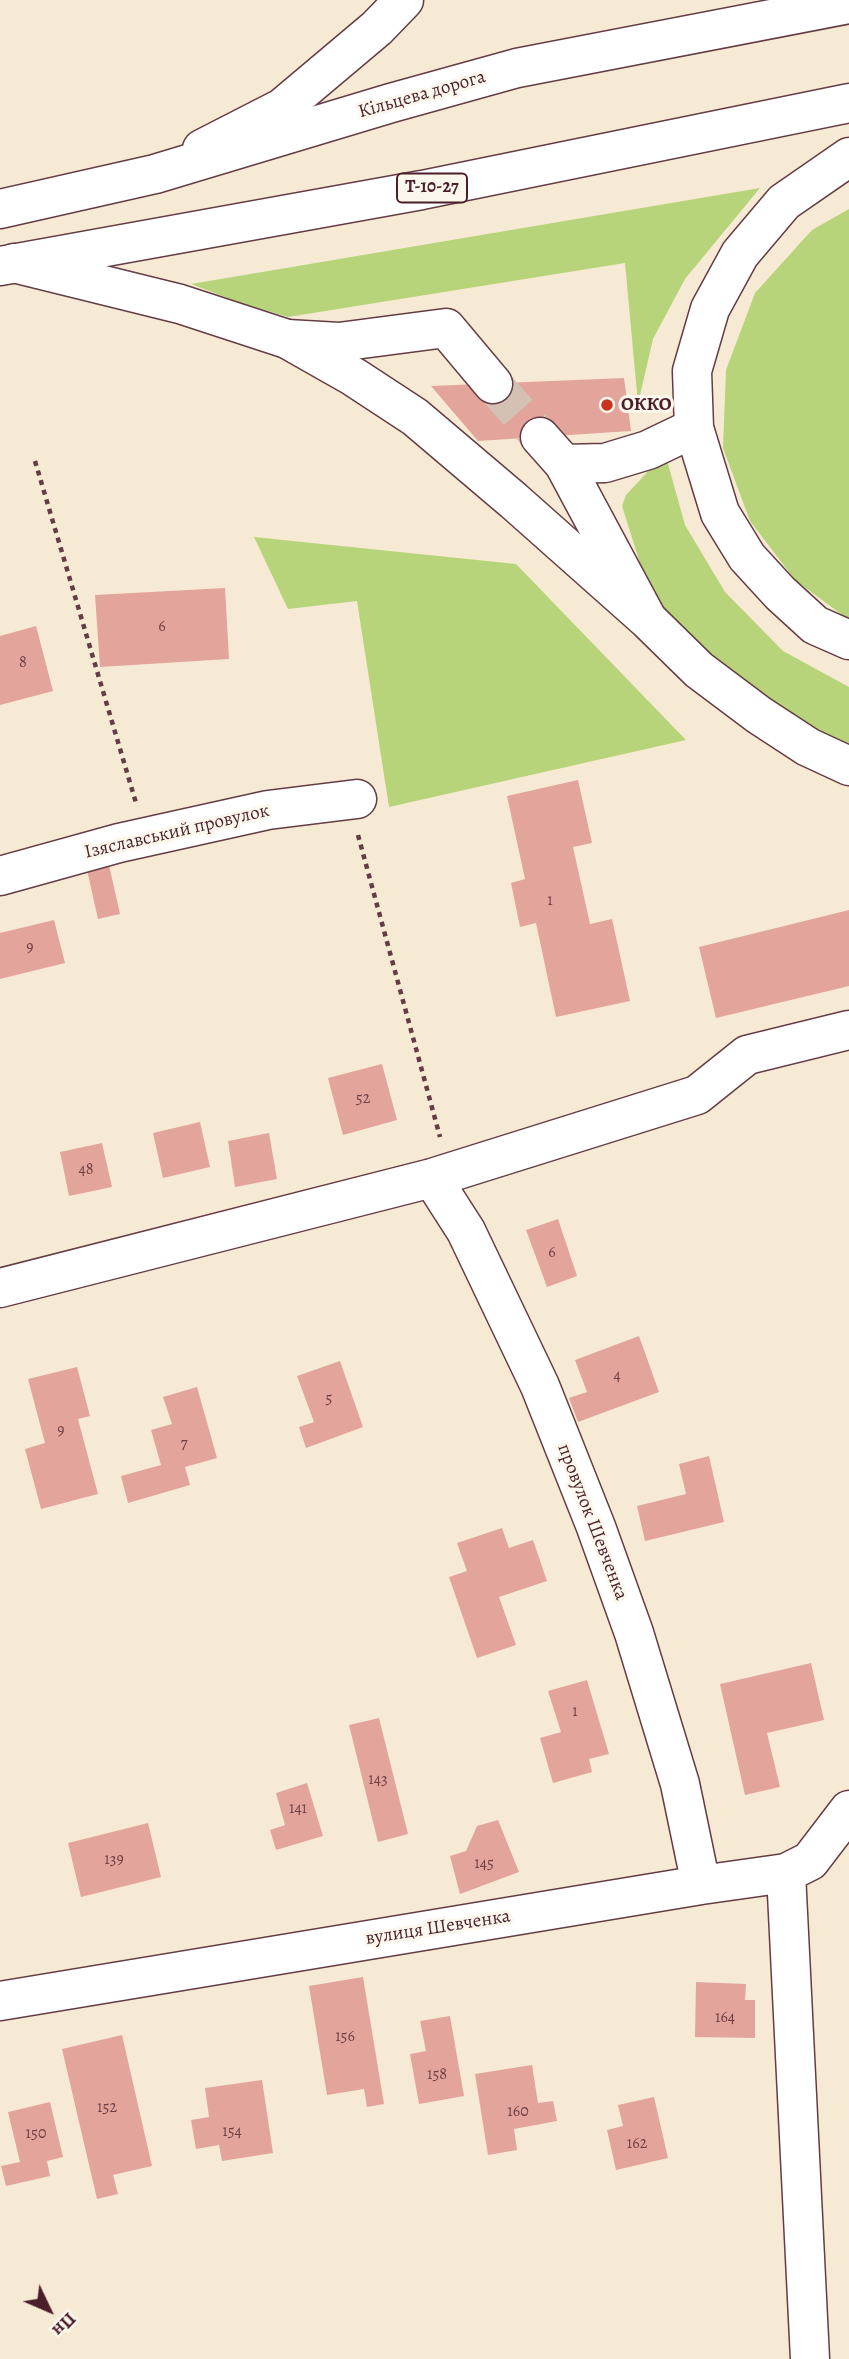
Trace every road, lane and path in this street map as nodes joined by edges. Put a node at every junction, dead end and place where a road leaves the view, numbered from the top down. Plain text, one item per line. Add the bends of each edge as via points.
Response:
1 (404, 0) edge
2 (849, 4) edge
3 (791, 7) edge
4 (849, 103) edge
5 (849, 157) edge
6 (155, 174) junction
7 (0, 209) edge
8 (7, 265) edge
9 (287, 339) junction
10 (493, 384) tunnel mouth
11 (694, 428) junction
12 (35, 461) dead end
13 (648, 620) junction
14 (849, 640) edge
15 (849, 766) edge
16 (353, 799) joint
17 (146, 837) junction
18 (0, 876) edge
19 (849, 1030) edge
20 (441, 1176) junction
21 (0, 1288) edge
22 (849, 1810) edge
23 (786, 1873) junction
24 (701, 1885) junction
25 (0, 2001) edge
26 (810, 2359) edge

1 - 6 main road via 282,108
2 - 3 main road, Кільцева дорога
3 - 6 main road, Кільцева дорога via 517,68
4 - 8 main road, Т-10-27 via 422,190
5 - 11 main road via 784,202 740,254 709,309 692,371
6 - 7 main road, Кільцева дорога
8 - 9 main road via 180,304
9 - 10 main road via 340,342 446,328
9 - 13 main road via 415,417
11 - 13 main road via 648,450 605,463 552,451
11 - 14 main road via 720,513 747,557 815,625
12 - 17 path
13 - 15 main road via 699,670 759,715 808,747
16 - 17 main road, Ізяславський провулок via 268,810
16 - 20 path
17 - 18 main road, Ізяславський провулок
19 - 20 main road via 747,1055 697,1095
20 - 21 main road
20 - 24 main road, провулок Шевченка via 540,1386 596,1527 680,1784
22 - 23 main road, вулиця Шевченка via 810,1861
23 - 24 main road, вулиця Шевченка
23 - 26 main road
24 - 25 main road, вулиця Шевченка

